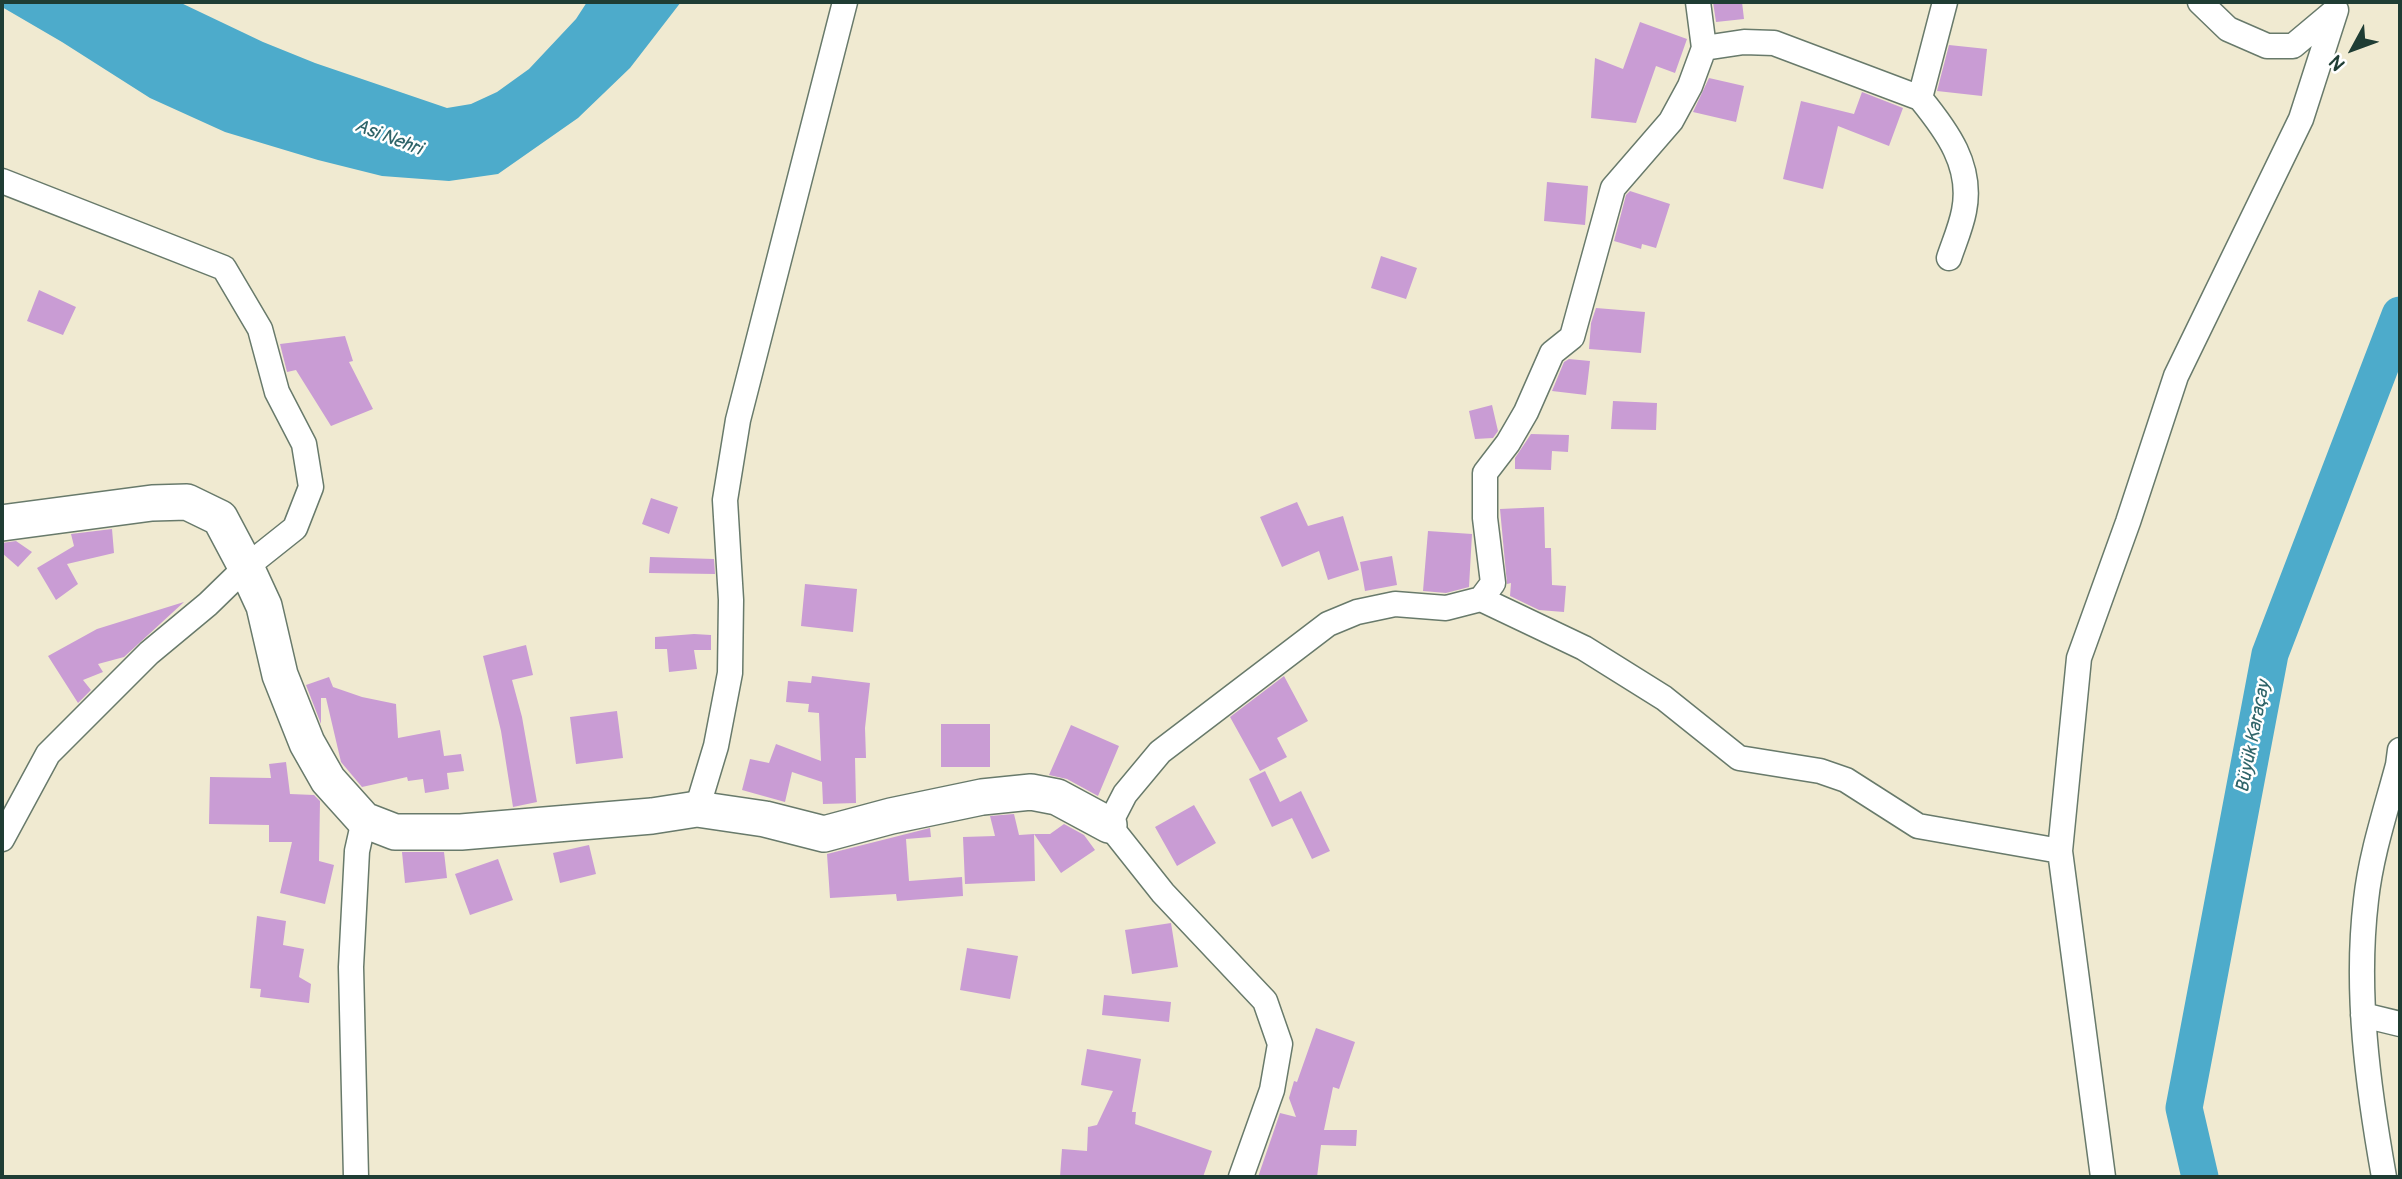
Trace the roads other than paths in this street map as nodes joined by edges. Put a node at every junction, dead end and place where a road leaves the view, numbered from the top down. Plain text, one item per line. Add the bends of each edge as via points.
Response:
1 (845, 2) edge
2 (1698, 2) edge
3 (1945, 2) edge
4 (2200, 2) edge
5 (2339, 6) edge
6 (1704, 48) junction
7 (1920, 98) junction
8 (2, 181) edge
9 (1949, 258) dead end
10 (2, 523) edge
11 (246, 568) junction
12 (1481, 599) junction
13 (2400, 750) edge
14 (697, 809) junction
15 (364, 820) junction
16 (1109, 825) junction
17 (2, 839) edge
18 (2060, 850) junction
19 (2363, 1015) junction
20 (2400, 1024) edge
21 (356, 1177) edge
22 (1241, 1177) edge
23 (2103, 1177) edge
24 (2384, 1177) edge

1 - 14 street via 738,420 725,500 730,673 716,746
2 - 6 street
3 - 7 street
4 - 5 street via 2228,29 2267,46 2293,46
5 - 18 street via 2301,119 2176,376 2079,658
6 - 7 street via 1774,43
6 - 12 street via 1671,121 1614,188 1572,337 1552,353 1508,443 1485,473 1493,583
7 - 9 street via 1948,136 1965,176 1964,211
8 - 11 street via 224,268 260,329 278,392 304,444 311,487 295,528
10 - 11 street via 187,502 219,518
11 - 15 street via 264,607 280,675 307,743 328,780
11 - 17 street via 149,653 48,754
12 - 16 street via 1446,608 1395,604 1328,624 1160,752 1125,794
12 - 18 street via 1584,648 1664,698 1740,758 1846,780 1919,826
13 - 19 street via 2366,900
14 - 15 street via 461,832 395,832
14 - 16 street via 765,818 824,834 982,797 1031,792 1058,797
15 - 21 street via 357,851 351,967
16 - 22 street via 1163,892 1265,1001 1280,1044 1272,1090
18 - 23 street
19 - 20 street
19 - 24 street

